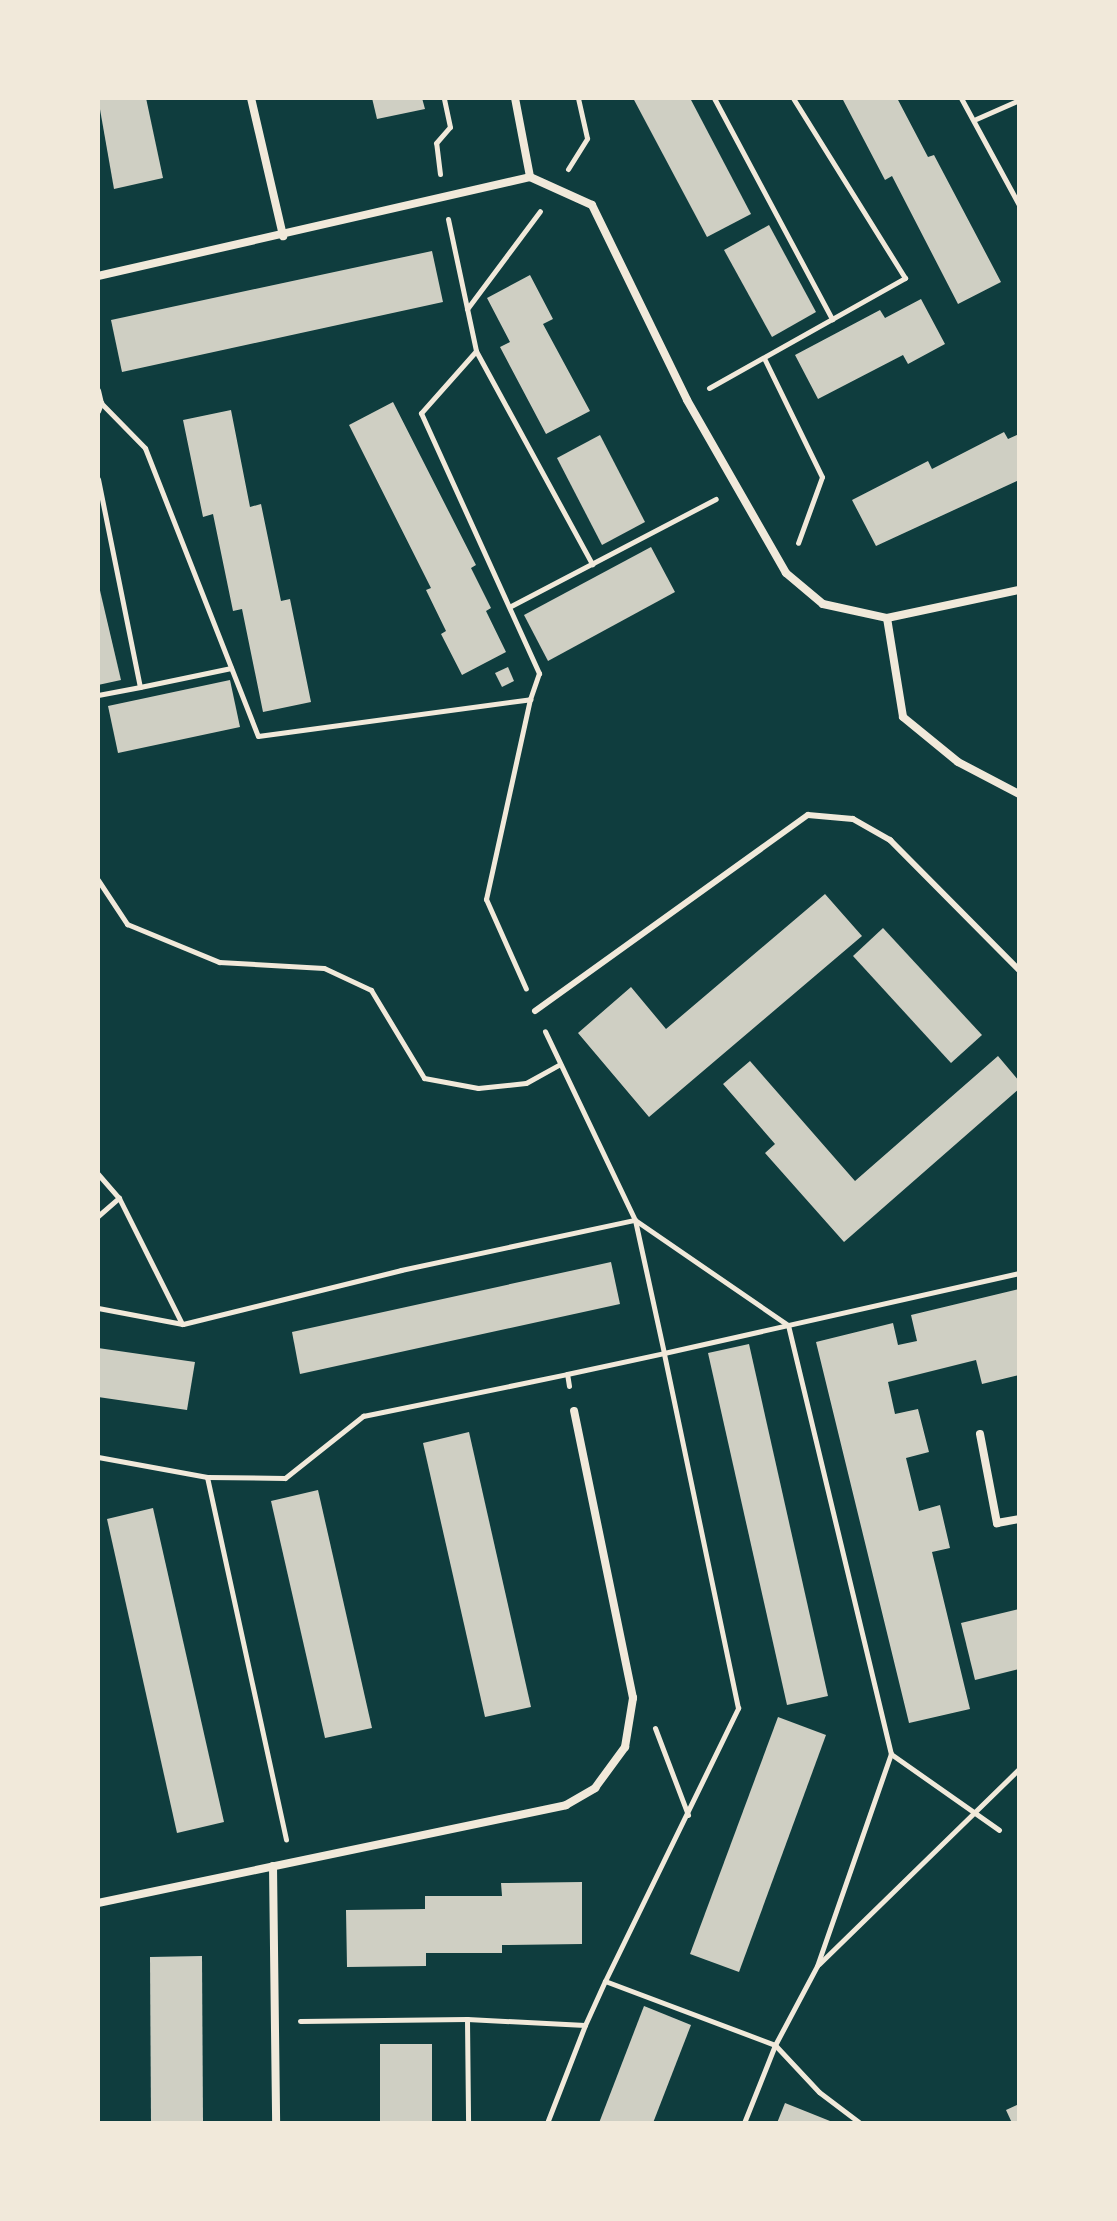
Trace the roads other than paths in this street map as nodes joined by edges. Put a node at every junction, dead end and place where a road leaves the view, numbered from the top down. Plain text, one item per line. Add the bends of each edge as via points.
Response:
1 (251, 98) edge
2 (515, 98) edge
3 (530, 177) junction
4 (283, 236) junction
5 (98, 276) edge
6 (1019, 590) edge
7 (887, 618) junction
8 (1019, 794) edge
9 (1019, 970) edge
10 (535, 1011) road end
11 (574, 1411) road end
12 (980, 1434) dead end
13 (1019, 1519) edge
14 (273, 1866) junction
15 (98, 1903) edge
16 (276, 2123) edge

1 - 4 street
2 - 3 street
3 - 4 street
3 - 7 street via 592,205 687,400 786,573 823,604
4 - 5 street
6 - 7 street
7 - 8 street via 903,717 958,762
9 - 10 lane via 890,840 853,819 808,815
11 - 14 street via 633,1698 625,1747 595,1788 566,1805
12 - 13 street via 997,1523
14 - 15 street
14 - 16 street

